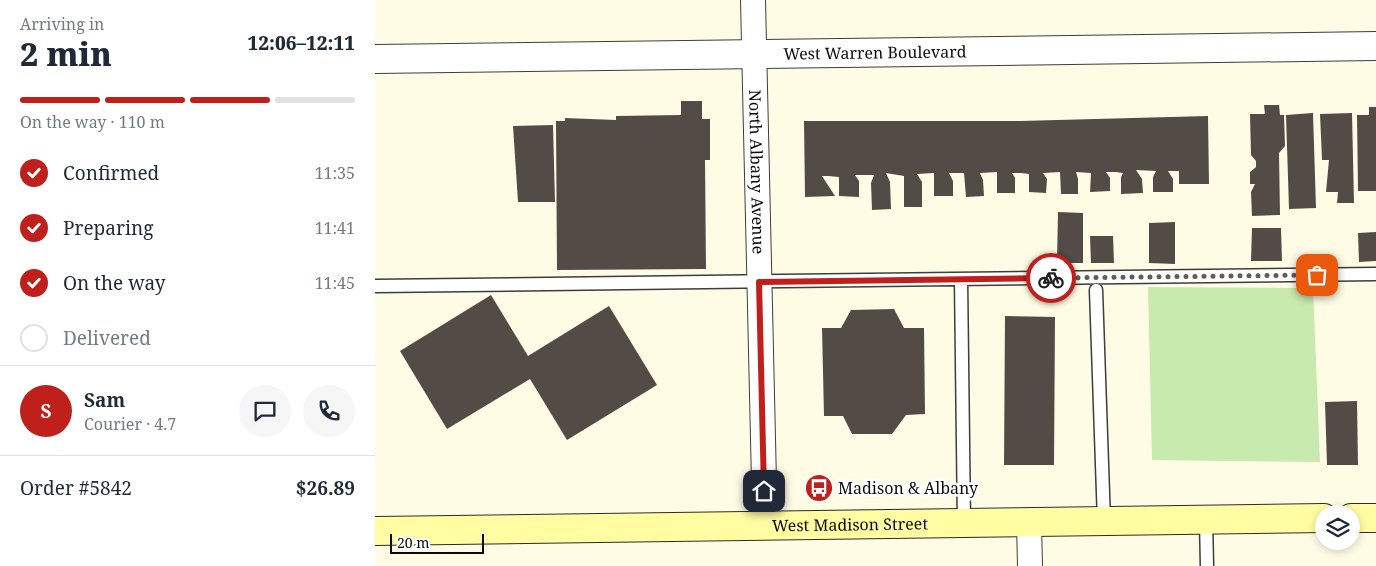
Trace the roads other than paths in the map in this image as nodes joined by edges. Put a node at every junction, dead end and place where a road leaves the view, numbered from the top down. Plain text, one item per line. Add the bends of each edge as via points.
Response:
1 (753, 0) edge
2 (1376, 46) edge
3 (755, 54) junction
4 (375, 59) edge
5 (1376, 274) edge
6 (961, 279) junction
7 (759, 282) junction
8 (375, 286) edge
9 (1096, 290) dead end
10 (1315, 518) edge
11 (1360, 518) edge
12 (1376, 518) edge
13 (1206, 520) junction
14 (1104, 522) junction
15 (1029, 523) junction
16 (964, 524) junction
17 (765, 526) junction
18 (375, 531) edge
19 (1030, 566) edge
20 (1207, 566) edge

1 - 3 street, North Albany Avenue
2 - 3 street, West Warren Boulevard
3 - 4 street, West Warren Boulevard
3 - 7 street, North Albany Avenue
5 - 6 lane
6 - 7 lane
6 - 16 lane
7 - 8 lane
7 - 17 street, North Albany Avenue
9 - 14 lane
10 - 13 main road, West Madison Street
11 - 12 main road
13 - 14 main road, West Madison Street
13 - 20 lane
14 - 15 main road, West Madison Street
15 - 16 main road, West Madison Street
15 - 19 street
16 - 17 main road, West Madison Street
17 - 18 main road, West Madison Street

